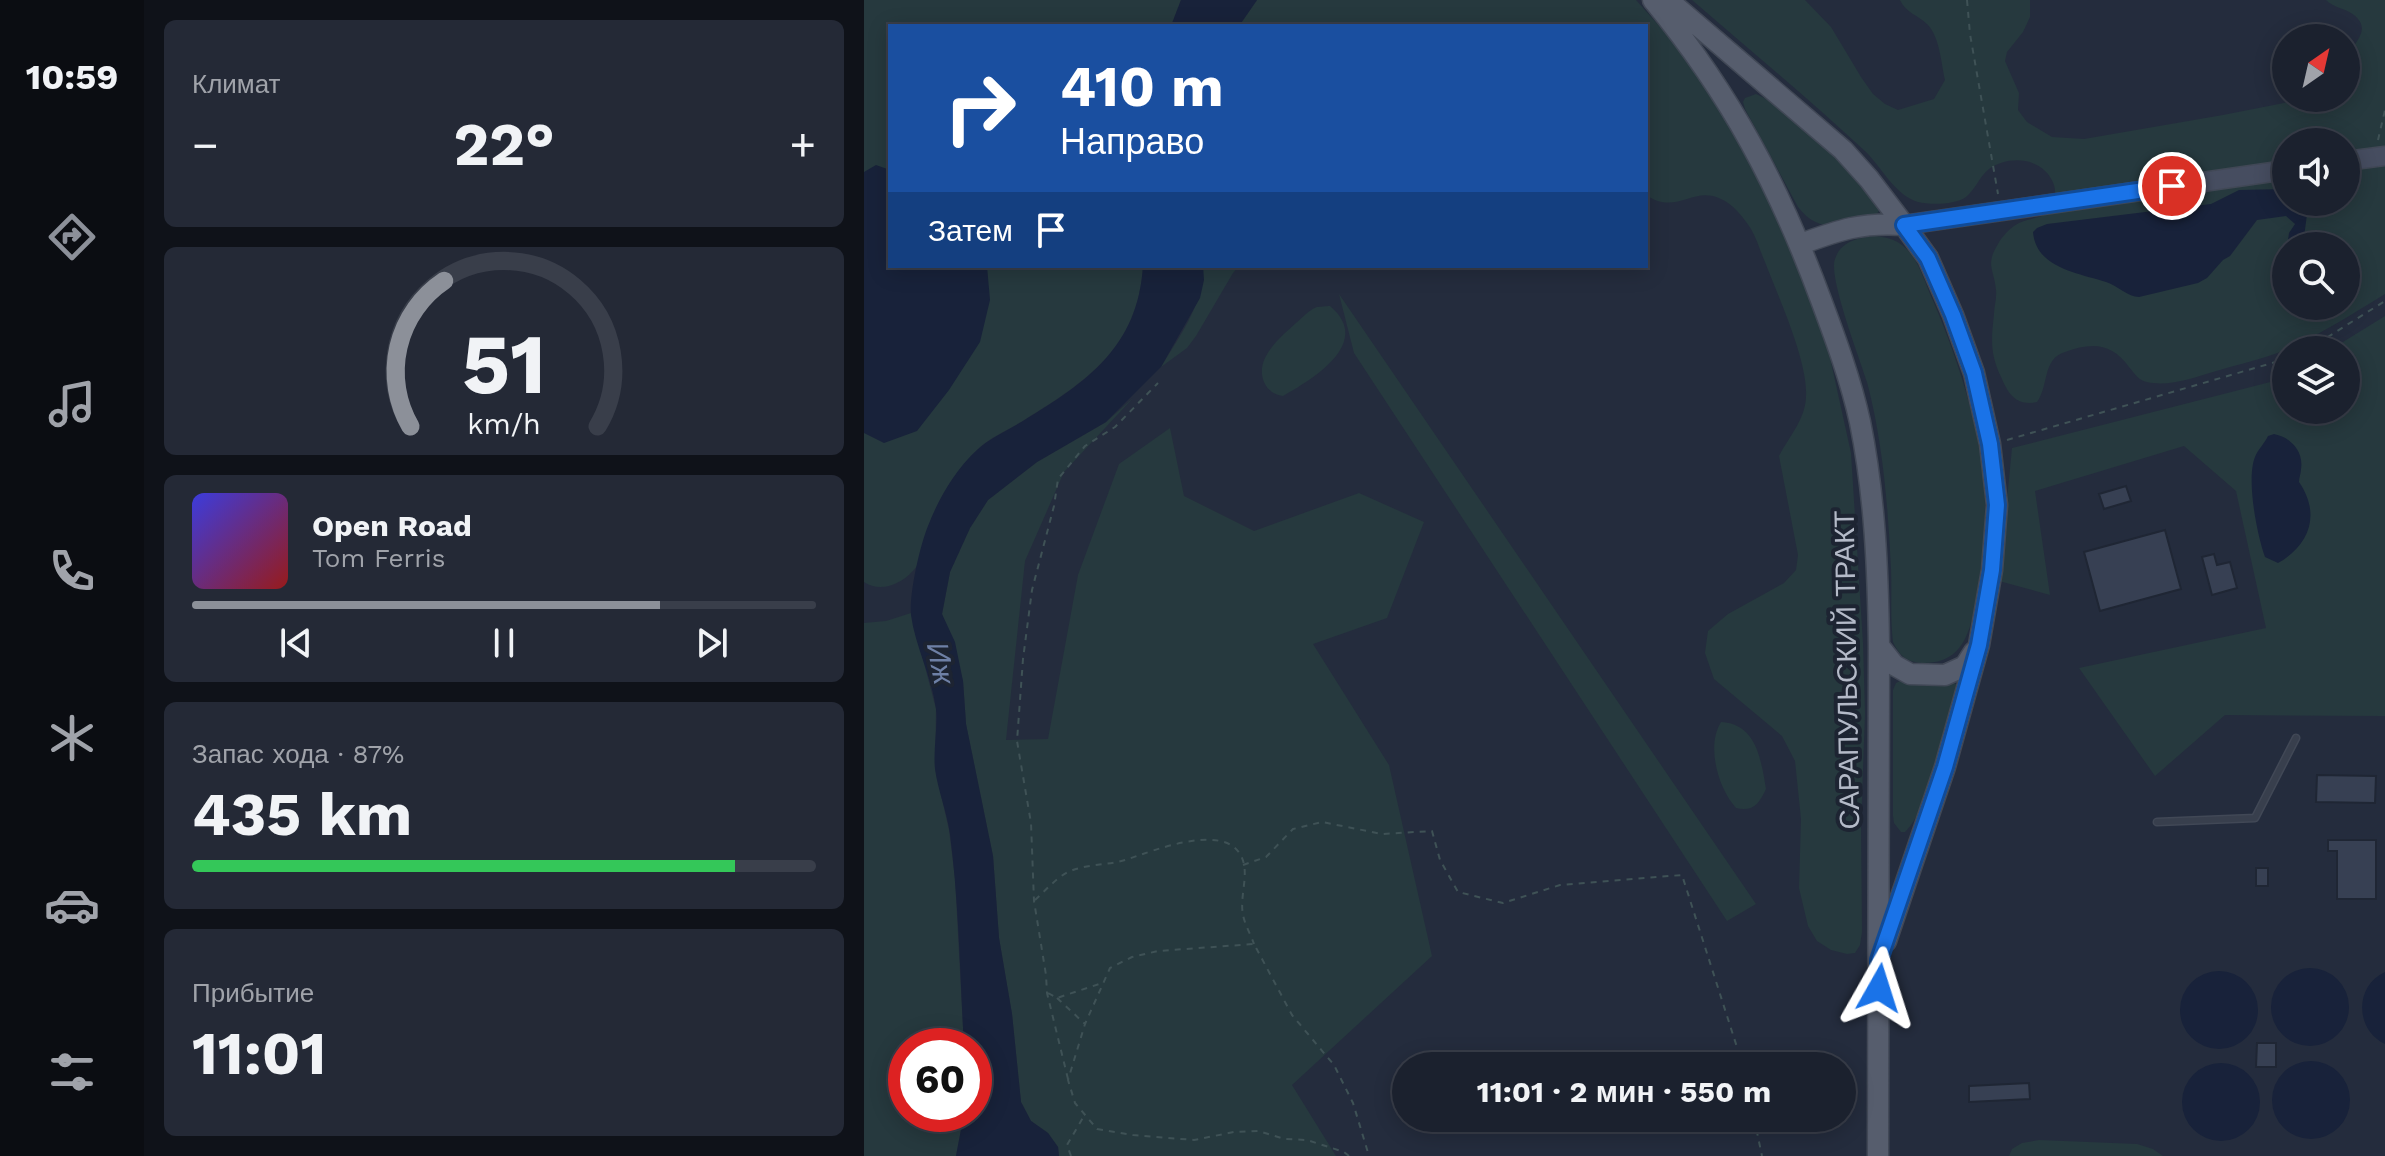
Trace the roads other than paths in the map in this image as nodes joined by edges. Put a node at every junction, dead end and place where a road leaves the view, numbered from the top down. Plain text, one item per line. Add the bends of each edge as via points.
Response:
1 (1653, 0) edge
2 (1668, 0) edge
3 (2272, 172) edge
4 (1904, 225) junction
5 (1801, 244) junction
6 (1979, 645) junction
7 (1879, 646) junction
8 (2296, 738) dead end
9 (2157, 822) dead end
10 (1879, 960) junction
11 (1878, 1156) edge

1 - 5 main road, САРАПУЛЬСКИЙ ТРАКТ via 1729,103
2 - 4 main road, САРАПУЛЬСКИЙ ТРАКТ via 1843,150
3 - 4 street
4 - 5 main road via 1858,225
4 - 6 main road, САРАПУЛЬСКИЙ ТРАКТ via 1928,258 1953,315 1974,373 1990,444 1997,505
5 - 7 main road, САРАПУЛЬСКИЙ ТРАКТ via 1860,421 1875,535
6 - 7 main road via 1965,666 1945,675 1910,674 1894,665
6 - 10 main road, САРАПУЛЬСКИЙ ТРАКТ via 1945,767
7 - 10 main road, САРАПУЛЬСКИЙ ТРАКТ
8 - 9 lane via 2255,818
10 - 11 main road, САРАПУЛЬСКИЙ ТРАКТ

